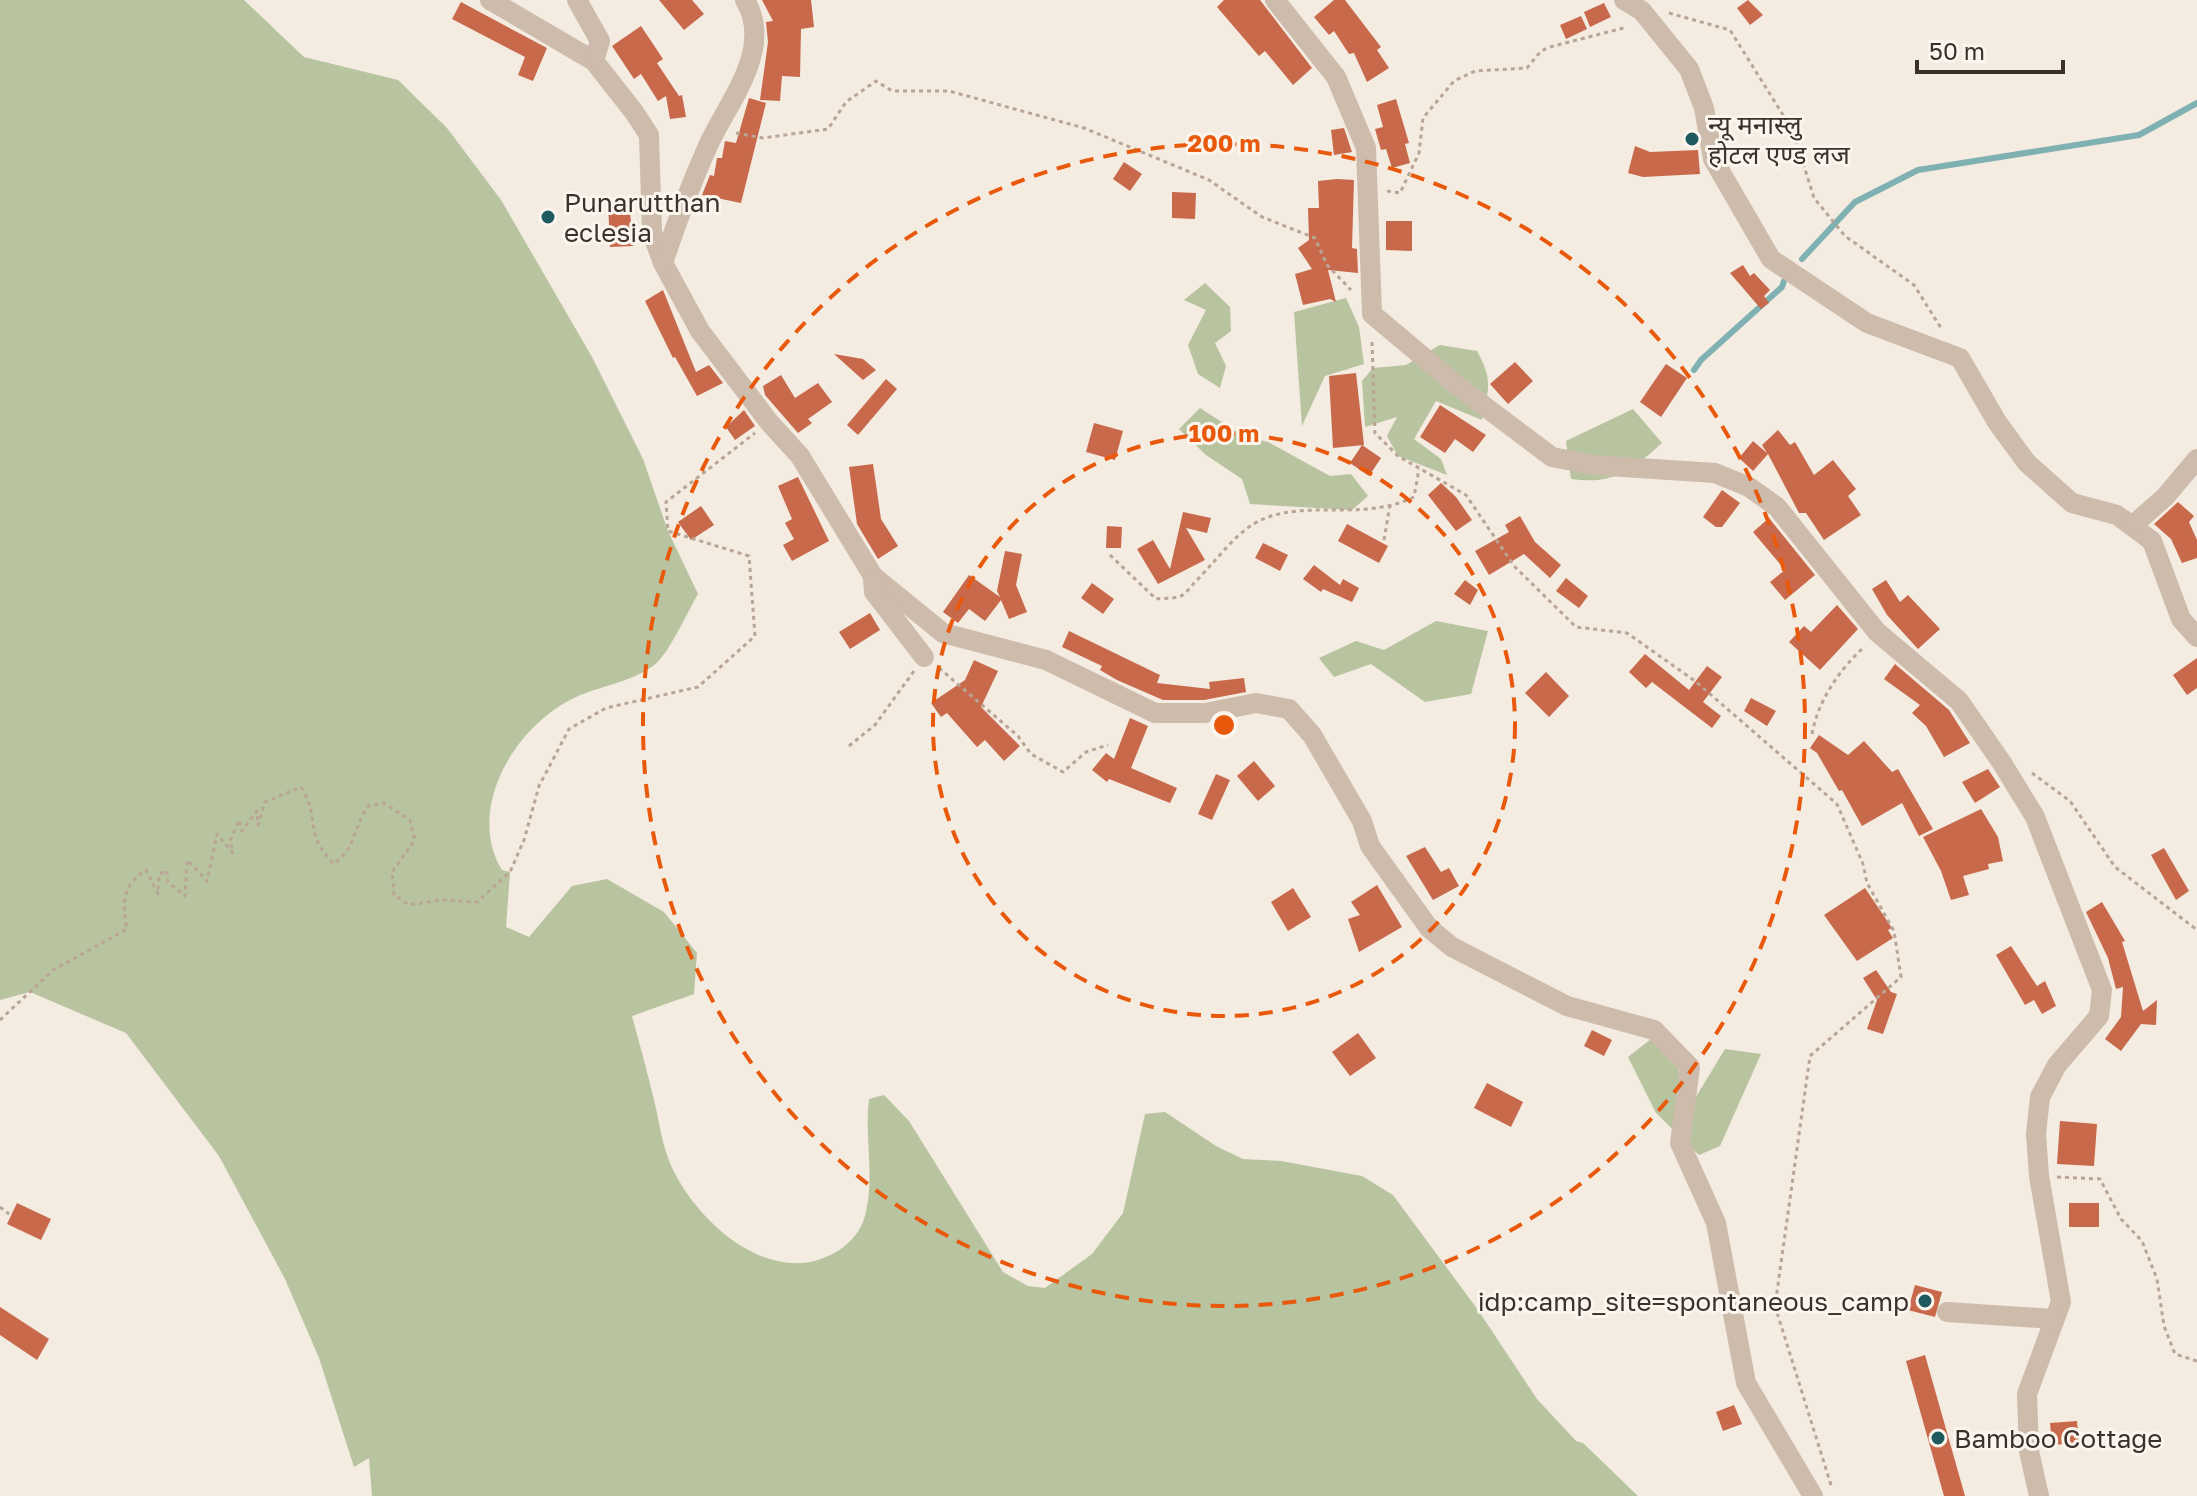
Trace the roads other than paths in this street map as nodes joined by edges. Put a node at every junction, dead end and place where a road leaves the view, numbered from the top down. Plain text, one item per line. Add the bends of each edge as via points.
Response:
1 (490, 0) edge
2 (577, 0) edge
3 (745, 0) edge
4 (1275, 0) edge
5 (1624, 0) edge
6 (594, 61) junction
7 (663, 263) junction
8 (2197, 459) edge
9 (2132, 526) junction
10 (873, 576) junction
11 (2197, 637) edge
12 (924, 657) road end
13 (1947, 1312) dead end
14 (2054, 1319) junction
15 (1823, 1492) edge
16 (2039, 1496) edge

1 - 6 street
2 - 6 street via 600,41
3 - 7 street via 754,30 740,91 715,130
4 - 14 street via 1336,77 1366,148 1372,314 1552,457 1715,473 1749,487 1777,507 1877,632 1959,701 2035,817 2102,990 2099,1016 2057,1065 2040,1097 2039,1176 2061,1302
5 - 9 street via 1651,22 1689,69 1704,108 1713,159 1771,259 1867,323 1960,358 2027,463 2072,503 2117,515
6 - 7 street via 649,135 652,233
7 - 10 street via 700,331 800,456
8 - 9 street
9 - 11 street via 2152,541 2181,619
10 - 12 street via 874,592
10 - 15 street via 943,633 1046,660 1155,713 1205,713 1256,703 1289,709 1312,735 1362,821 1370,846 1429,928 1452,947 1567,1006 1654,1030 1690,1067 1680,1143 1716,1223 1746,1383
13 - 14 street
14 - 16 street via 2027,1394 2029,1451

